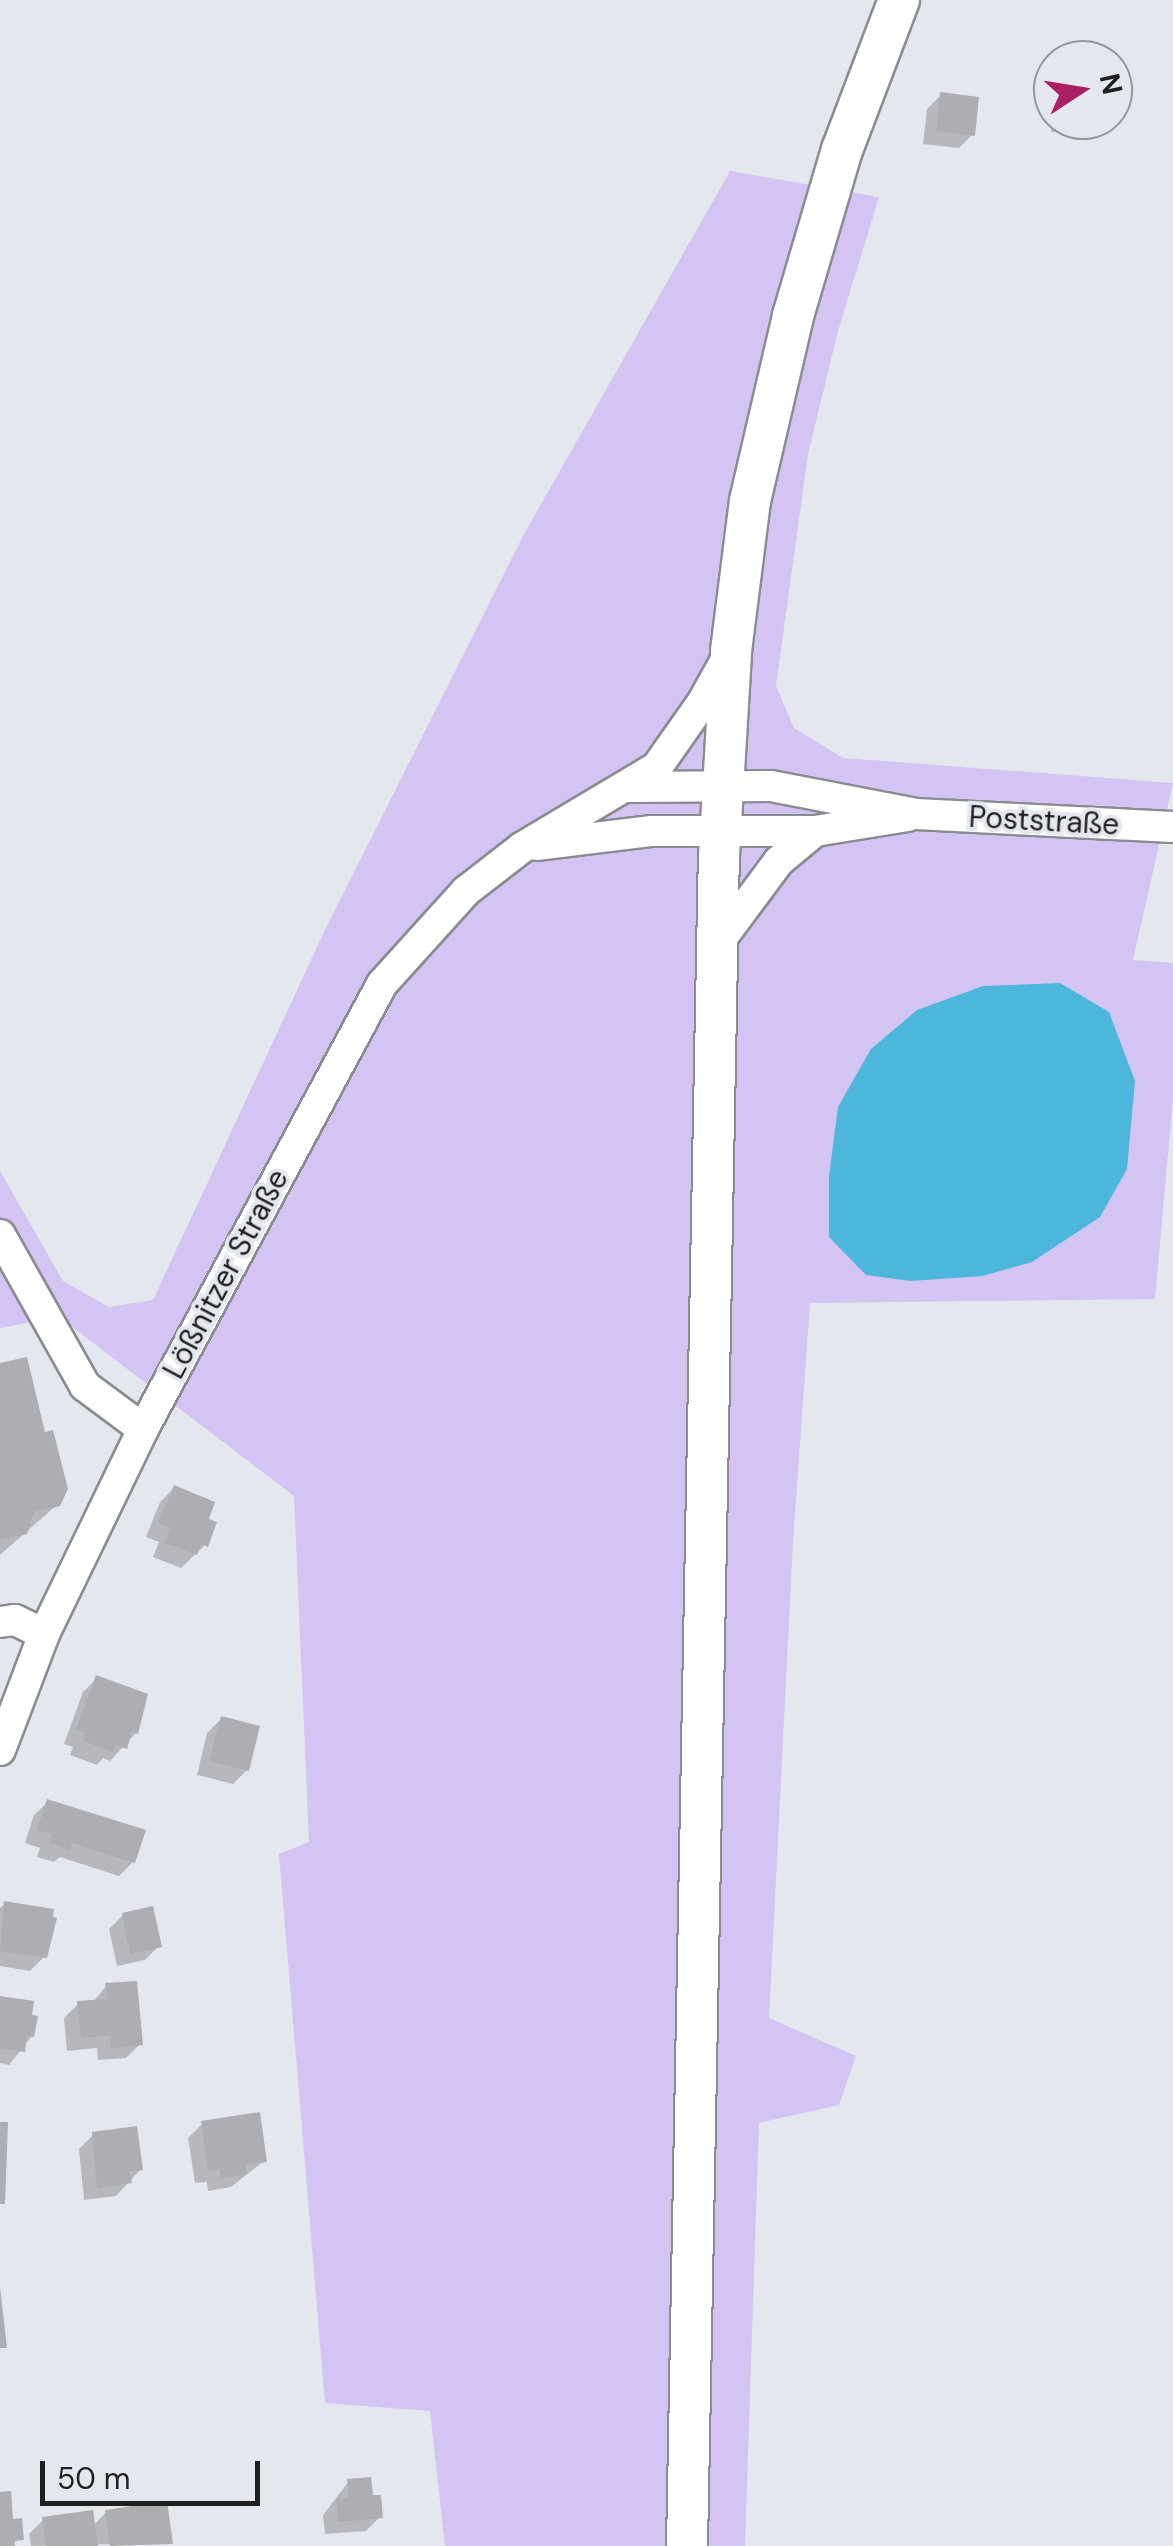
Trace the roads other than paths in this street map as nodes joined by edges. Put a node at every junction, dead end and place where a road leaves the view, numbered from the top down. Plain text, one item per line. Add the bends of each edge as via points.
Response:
1 (899, 0) edge
2 (731, 651) junction
3 (722, 783) junction
4 (630, 787) junction
5 (916, 814) junction
6 (1173, 827) edge
7 (720, 828) junction
8 (815, 831) junction
9 (523, 847) junction
10 (718, 943) junction
11 (0, 1235) edge
12 (143, 1429) junction
13 (0, 1622) edge
14 (44, 1634) junction
15 (0, 1750) edge
16 (687, 2546) edge

1 - 2 main road via 842,150 793,316 750,501
2 - 3 main road
2 - 4 street, Lößnitzer Straße via 676,743
3 - 4 street, Lößnitzer Straße
3 - 5 street, Poststraße via 817,793
3 - 7 main road
4 - 9 street, Lößnitzer Straße
5 - 6 street, Poststraße
5 - 8 street, Poststraße
7 - 8 street, Poststraße
7 - 9 street
7 - 10 main road
8 - 10 street via 779,861
9 - 12 street, Lößnitzer Straße via 466,891 382,984
10 - 16 main road
11 - 12 street via 85,1386
12 - 14 street, Lößnitzer Straße
13 - 14 street via 15,1620
14 - 15 street, Lößnitzer Straße

